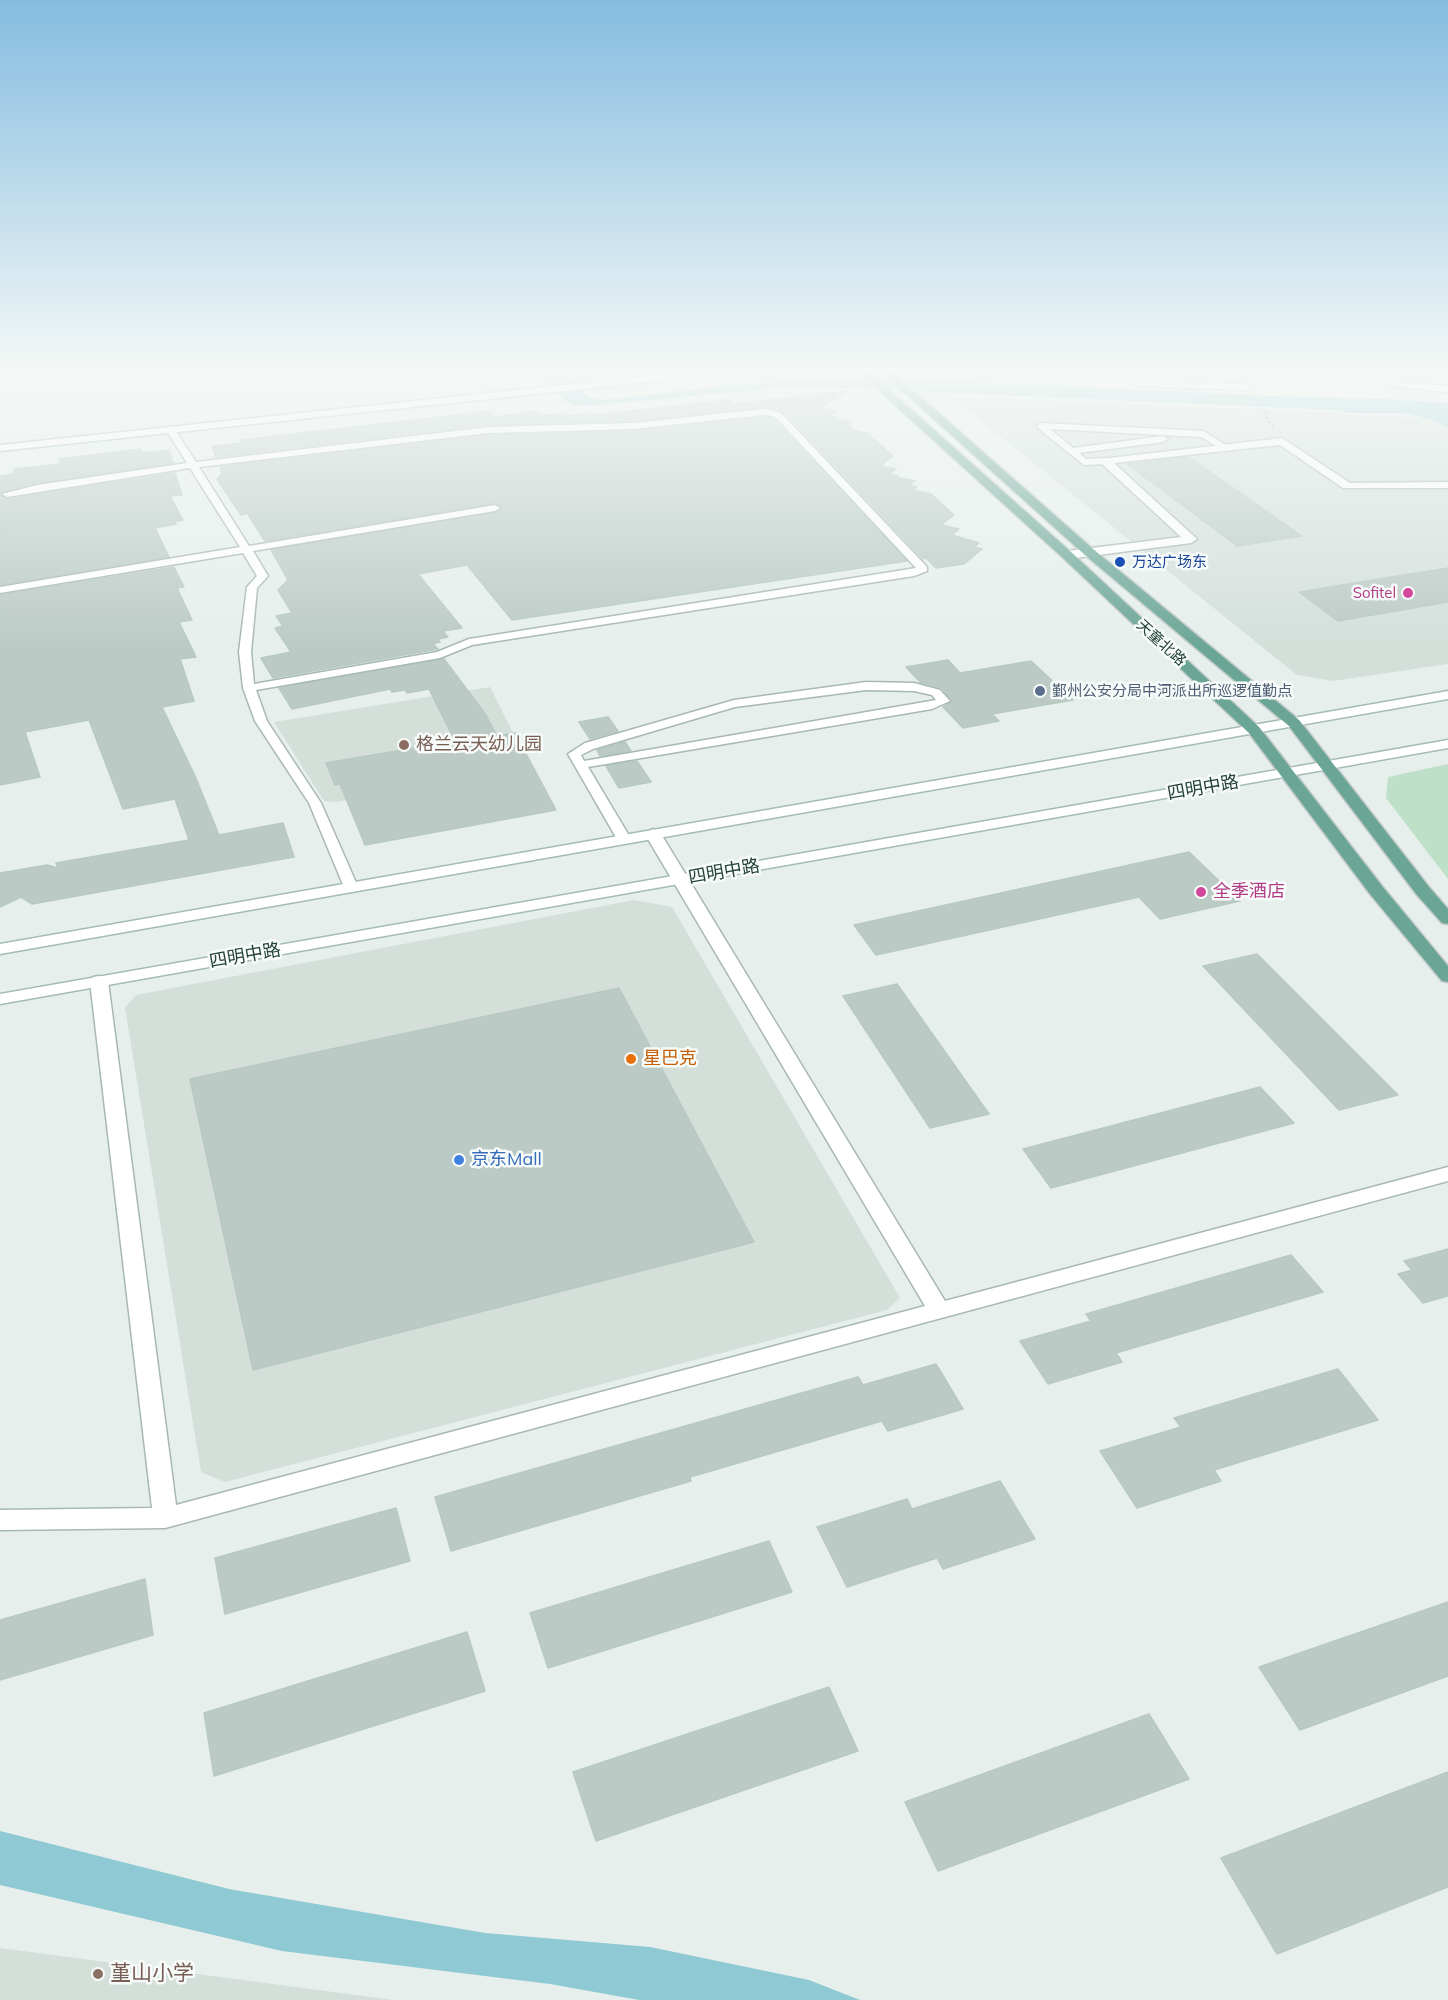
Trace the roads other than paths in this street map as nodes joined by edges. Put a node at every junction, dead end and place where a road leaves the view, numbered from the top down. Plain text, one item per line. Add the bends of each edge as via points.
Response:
1 (208, 463) edge
2 (824, 463) edge
3 (966, 463) edge
4 (989, 463) edge
5 (1106, 463) edge
6 (1314, 463) edge
7 (194, 465) junction
8 (1448, 485) edge
9 (7, 494) dead end
10 (495, 508) dead end
11 (247, 549) junction
12 (1089, 552) junction
13 (1067, 555) junction
14 (0, 590) edge
15 (249, 688) junction
16 (1448, 695) edge
17 (1294, 723) junction
18 (1254, 730) junction
19 (1448, 744) edge
20 (580, 765) junction
21 (1327, 766) junction
22 (1286, 773) junction
23 (653, 834) junction
24 (624, 839) junction
25 (680, 879) junction
26 (351, 887) junction
27 (1448, 919) edge
28 (0, 949) edge
29 (1448, 977) edge
30 (99, 981) junction
31 (0, 999) edge
32 (1448, 1174) edge
33 (939, 1310) junction
34 (165, 1518) junction
35 (0, 1520) edge

1 - 7 lane
2 - 15 lane via 923,569 469,642 440,655
3 - 13 main road, 天童北路
4 - 12 main road
5 - 12 main road via 1191,539
6 - 8 main road via 1347,486
7 - 9 lane
7 - 11 lane
10 - 11 lane
11 - 14 lane
11 - 15 lane via 263,576 252,587 245,652
12 - 13 main road
12 - 17 main road
13 - 18 main road, 天童北路
15 - 26 lane via 261,721 315,803
16 - 17 main road
17 - 18 main road
17 - 21 main road
18 - 22 main road, 天童北路
18 - 23 main road
19 - 21 main road, 四明中路
20 - 20 lane via 574,754 589,746 734,704 866,686 914,687 936,692 944,700
20 - 24 lane
21 - 22 main road, 四明中路
21 - 27 main road
22 - 25 main road, 四明中路
22 - 29 main road, 天童北路
23 - 24 main road
23 - 25 main road
24 - 26 main road
25 - 30 main road, 四明中路
25 - 33 main road
26 - 28 main road
30 - 31 main road, 四明中路
30 - 34 main road
32 - 33 main road
33 - 34 main road
34 - 35 main road

